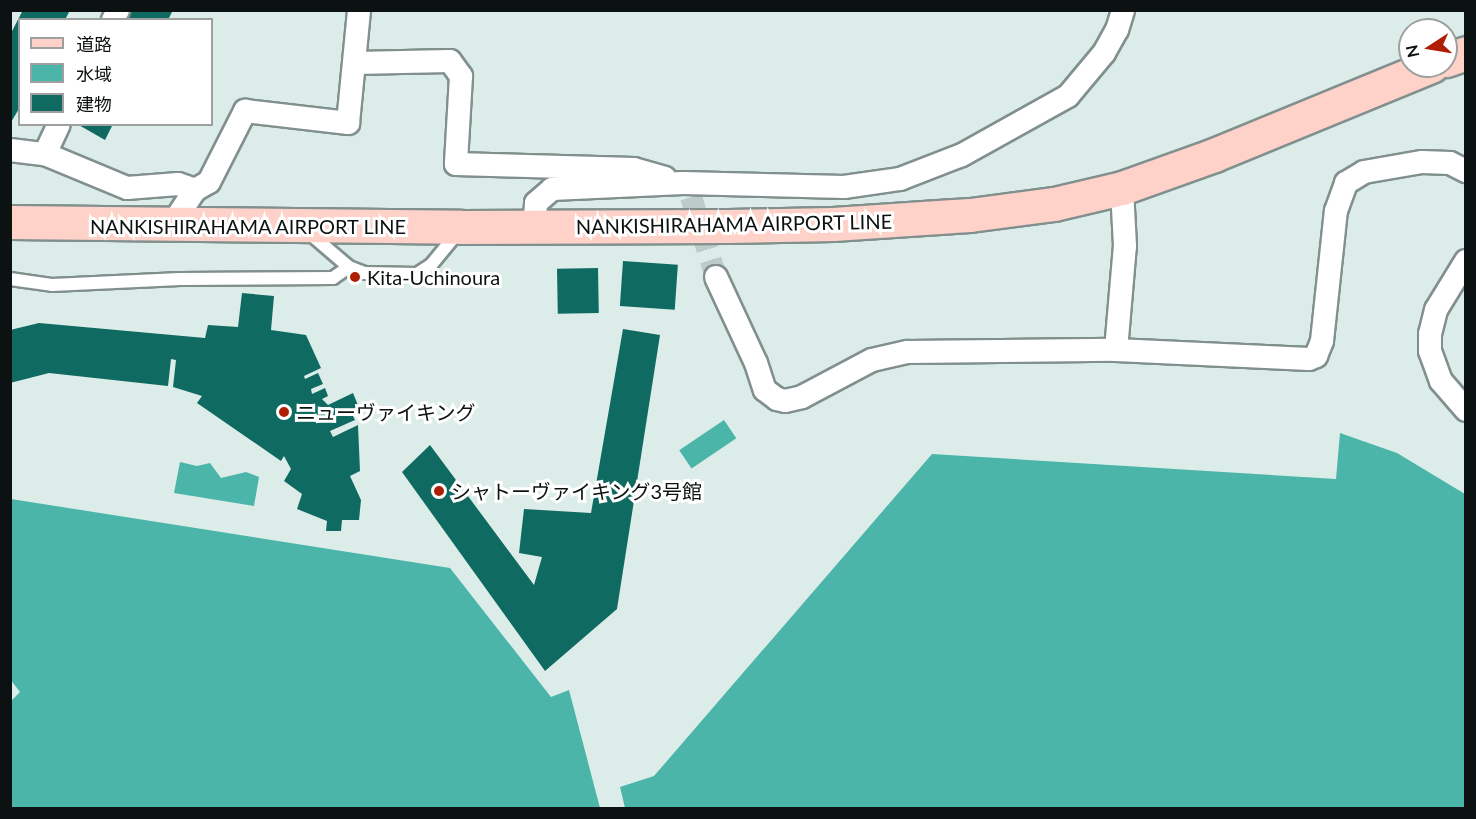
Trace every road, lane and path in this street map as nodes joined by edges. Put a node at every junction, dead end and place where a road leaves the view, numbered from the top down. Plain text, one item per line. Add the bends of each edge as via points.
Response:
1 (359, 10) edge
2 (1123, 10) edge
3 (355, 63) junction
4 (1402, 78) edge
5 (59, 126) edge
6 (10, 150) edge
7 (45, 153) junction
8 (1466, 171) edge
9 (1122, 188) junction
10 (195, 190) junction
11 (687, 190) junction
12 (10, 222) edge
13 (171, 226) junction
14 (302, 226) junction
15 (461, 227) junction
16 (534, 227) junction
17 (1466, 261) edge
18 (349, 267) junction
19 (716, 277) tunnel mouth
20 (10, 279) edge
21 (1116, 350) junction
22 (1466, 411) edge

1 - 3 street
2 - 11 street via 1104,53 1068,96 941,163 900,178 844,187
3 - 10 street via 348,123 244,111 209,182
3 - 11 street via 450,61 461,76 456,164 634,169
4 - 9 main road, NANKISHIRAHAMA AIRPORT LINE
5 - 7 street
6 - 7 street
7 - 10 street via 127,188 178,184
8 - 21 street via 1450,163 1422,162 1371,170 1346,183 1336,211 1322,341 1313,358
9 - 16 main road, NANKISHIRAHAMA AIRPORT LINE via 1054,204 923,219 833,224
9 - 21 street via 1125,246
10 - 13 street
11 - 16 street via 552,189 536,203
12 - 13 main road, NANKISHIRAHAMA AIRPORT LINE
13 - 14 main road, NANKISHIRAHAMA AIRPORT LINE
14 - 15 main road, NANKISHIRAHAMA AIRPORT LINE
14 - 18 lane
15 - 16 main road, NANKISHIRAHAMA AIRPORT LINE
15 - 18 lane via 431,265 417,274 365,273
17 - 22 street via 1436,310 1430,342 1441,381
18 - 20 lane via 333,278 52,285
19 - 21 street via 765,390 785,401 802,397 872,360 908,352

